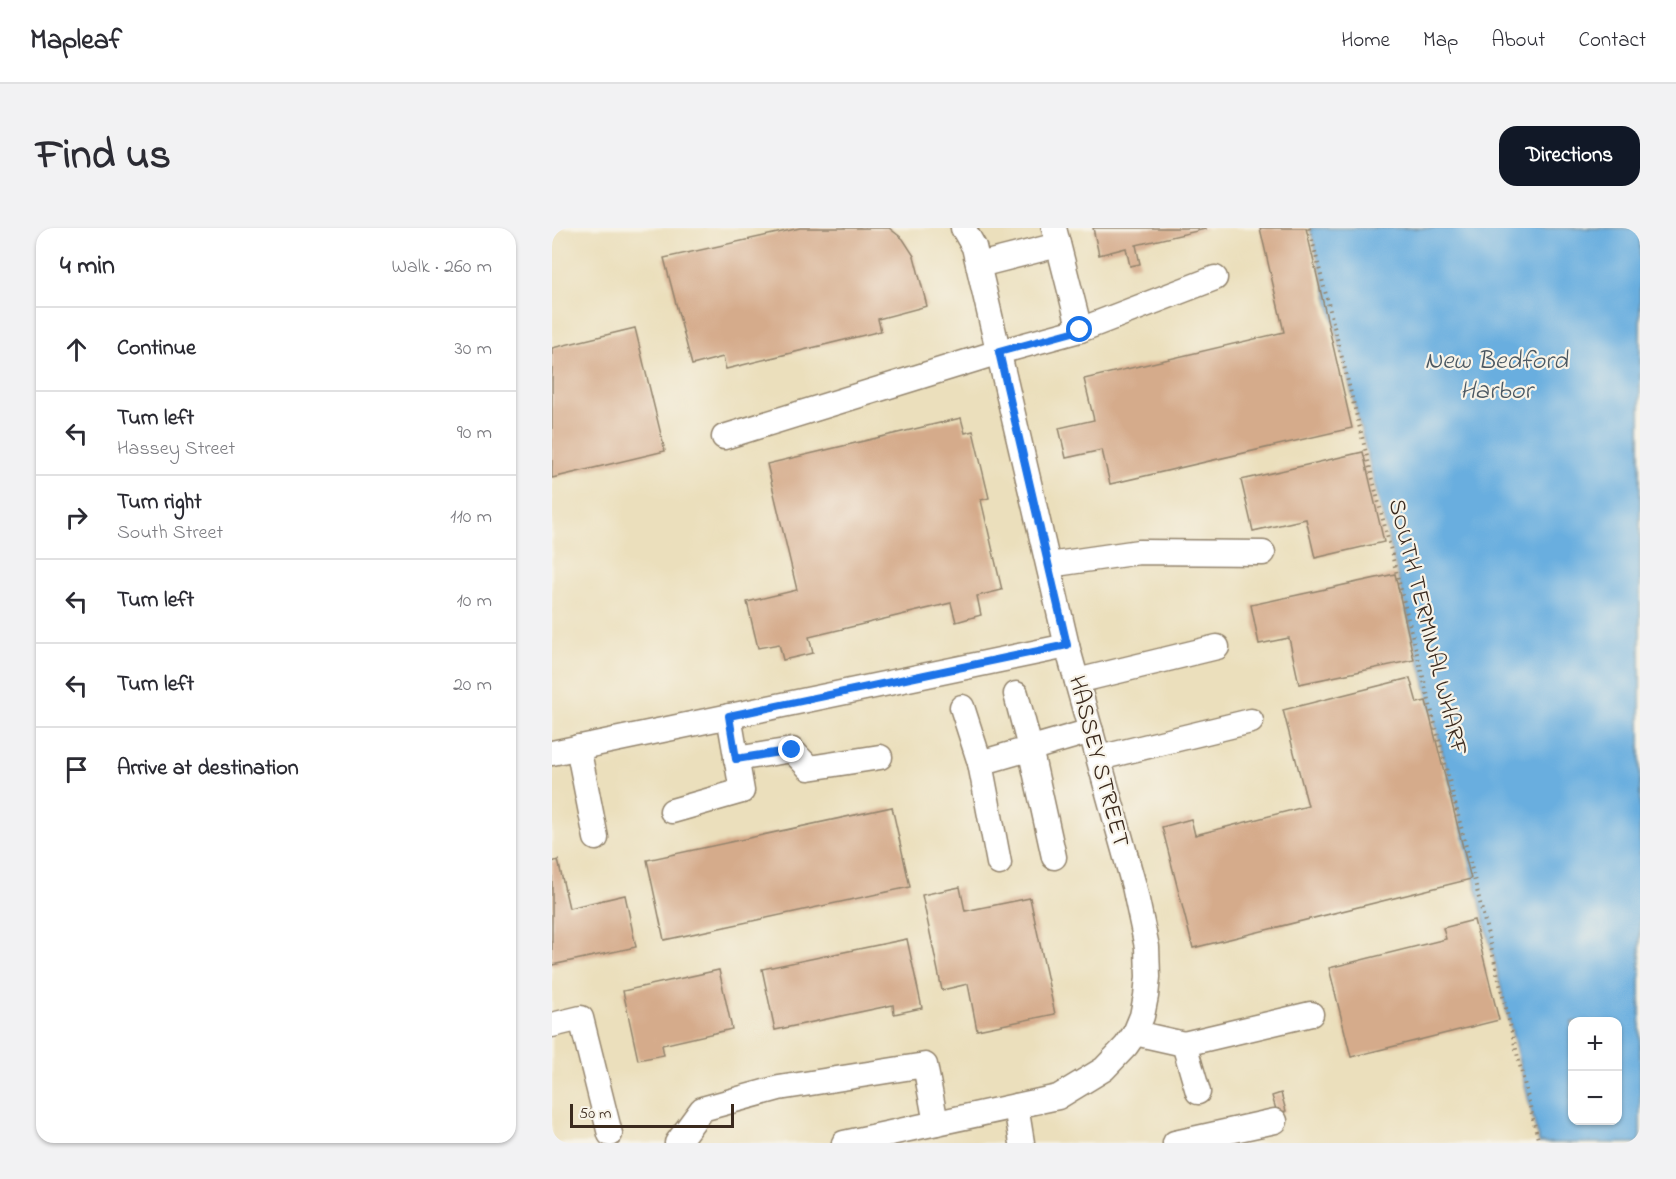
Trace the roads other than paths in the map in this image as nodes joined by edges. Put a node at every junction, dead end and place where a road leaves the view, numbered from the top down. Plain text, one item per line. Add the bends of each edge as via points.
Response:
1 (963, 228) edge
2 (1056, 236) edge
3 (978, 265) junction
4 (1215, 278) dead end
5 (1080, 330) junction
6 (999, 352) junction
7 (724, 437) dead end
8 (1263, 553) dead end
9 (1049, 565) junction
10 (1067, 645) junction
11 (1217, 647) dead end
12 (1077, 681) junction
13 (1016, 694) dead end
14 (962, 707) dead end
15 (729, 716) junction
16 (1251, 721) dead end
17 (1091, 731) junction
18 (578, 747) junction
19 (1030, 748) junction
20 (552, 753) edge
21 (880, 757) dead end
22 (1099, 758) junction
23 (736, 759) junction
24 (980, 763) junction
25 (672, 811) dead end
26 (596, 838) dead end
27 (1054, 857) dead end
28 (999, 863) dead end
29 (1311, 1014) dead end
30 (552, 1025) edge
31 (1129, 1041) junction
32 (1184, 1044) junction
33 (1198, 1092) dead end
34 (1016, 1106) junction
35 (1275, 1121) dead end
36 (936, 1123) junction
37 (610, 1134) dead end
38 (677, 1143) edge
39 (844, 1143) edge
40 (1022, 1143) edge
41 (1175, 1143) edge

1 - 3 street, HASSEY STREET via 974,247
2 - 3 street
2 - 5 street
3 - 6 street, HASSEY STREET
4 - 5 street
5 - 6 street
6 - 7 street
6 - 9 street, HASSEY STREET
8 - 9 street via 1140,552
9 - 10 street, HASSEY STREET
10 - 12 street, HASSEY STREET
10 - 15 street
11 - 12 street
12 - 17 street, HASSEY STREET
13 - 19 street
14 - 24 street
15 - 18 street
15 - 23 street
16 - 22 street
17 - 19 street
17 - 22 street, HASSEY STREET
18 - 20 street
18 - 26 street
19 - 24 street
19 - 27 street
21 - 23 street via 809,768 792,750
22 - 31 street, HASSEY STREET via 1147,946 1146,996 1142,1016
23 - 25 street via 742,791
24 - 28 street
29 - 32 street
30 - 37 street via 581,1018
31 - 32 street
31 - 34 street via 1104,1069 1058,1097
32 - 33 street
34 - 36 street
34 - 40 street
35 - 41 street
36 - 38 street via 924,1065 778,1088 702,1109
36 - 39 street

